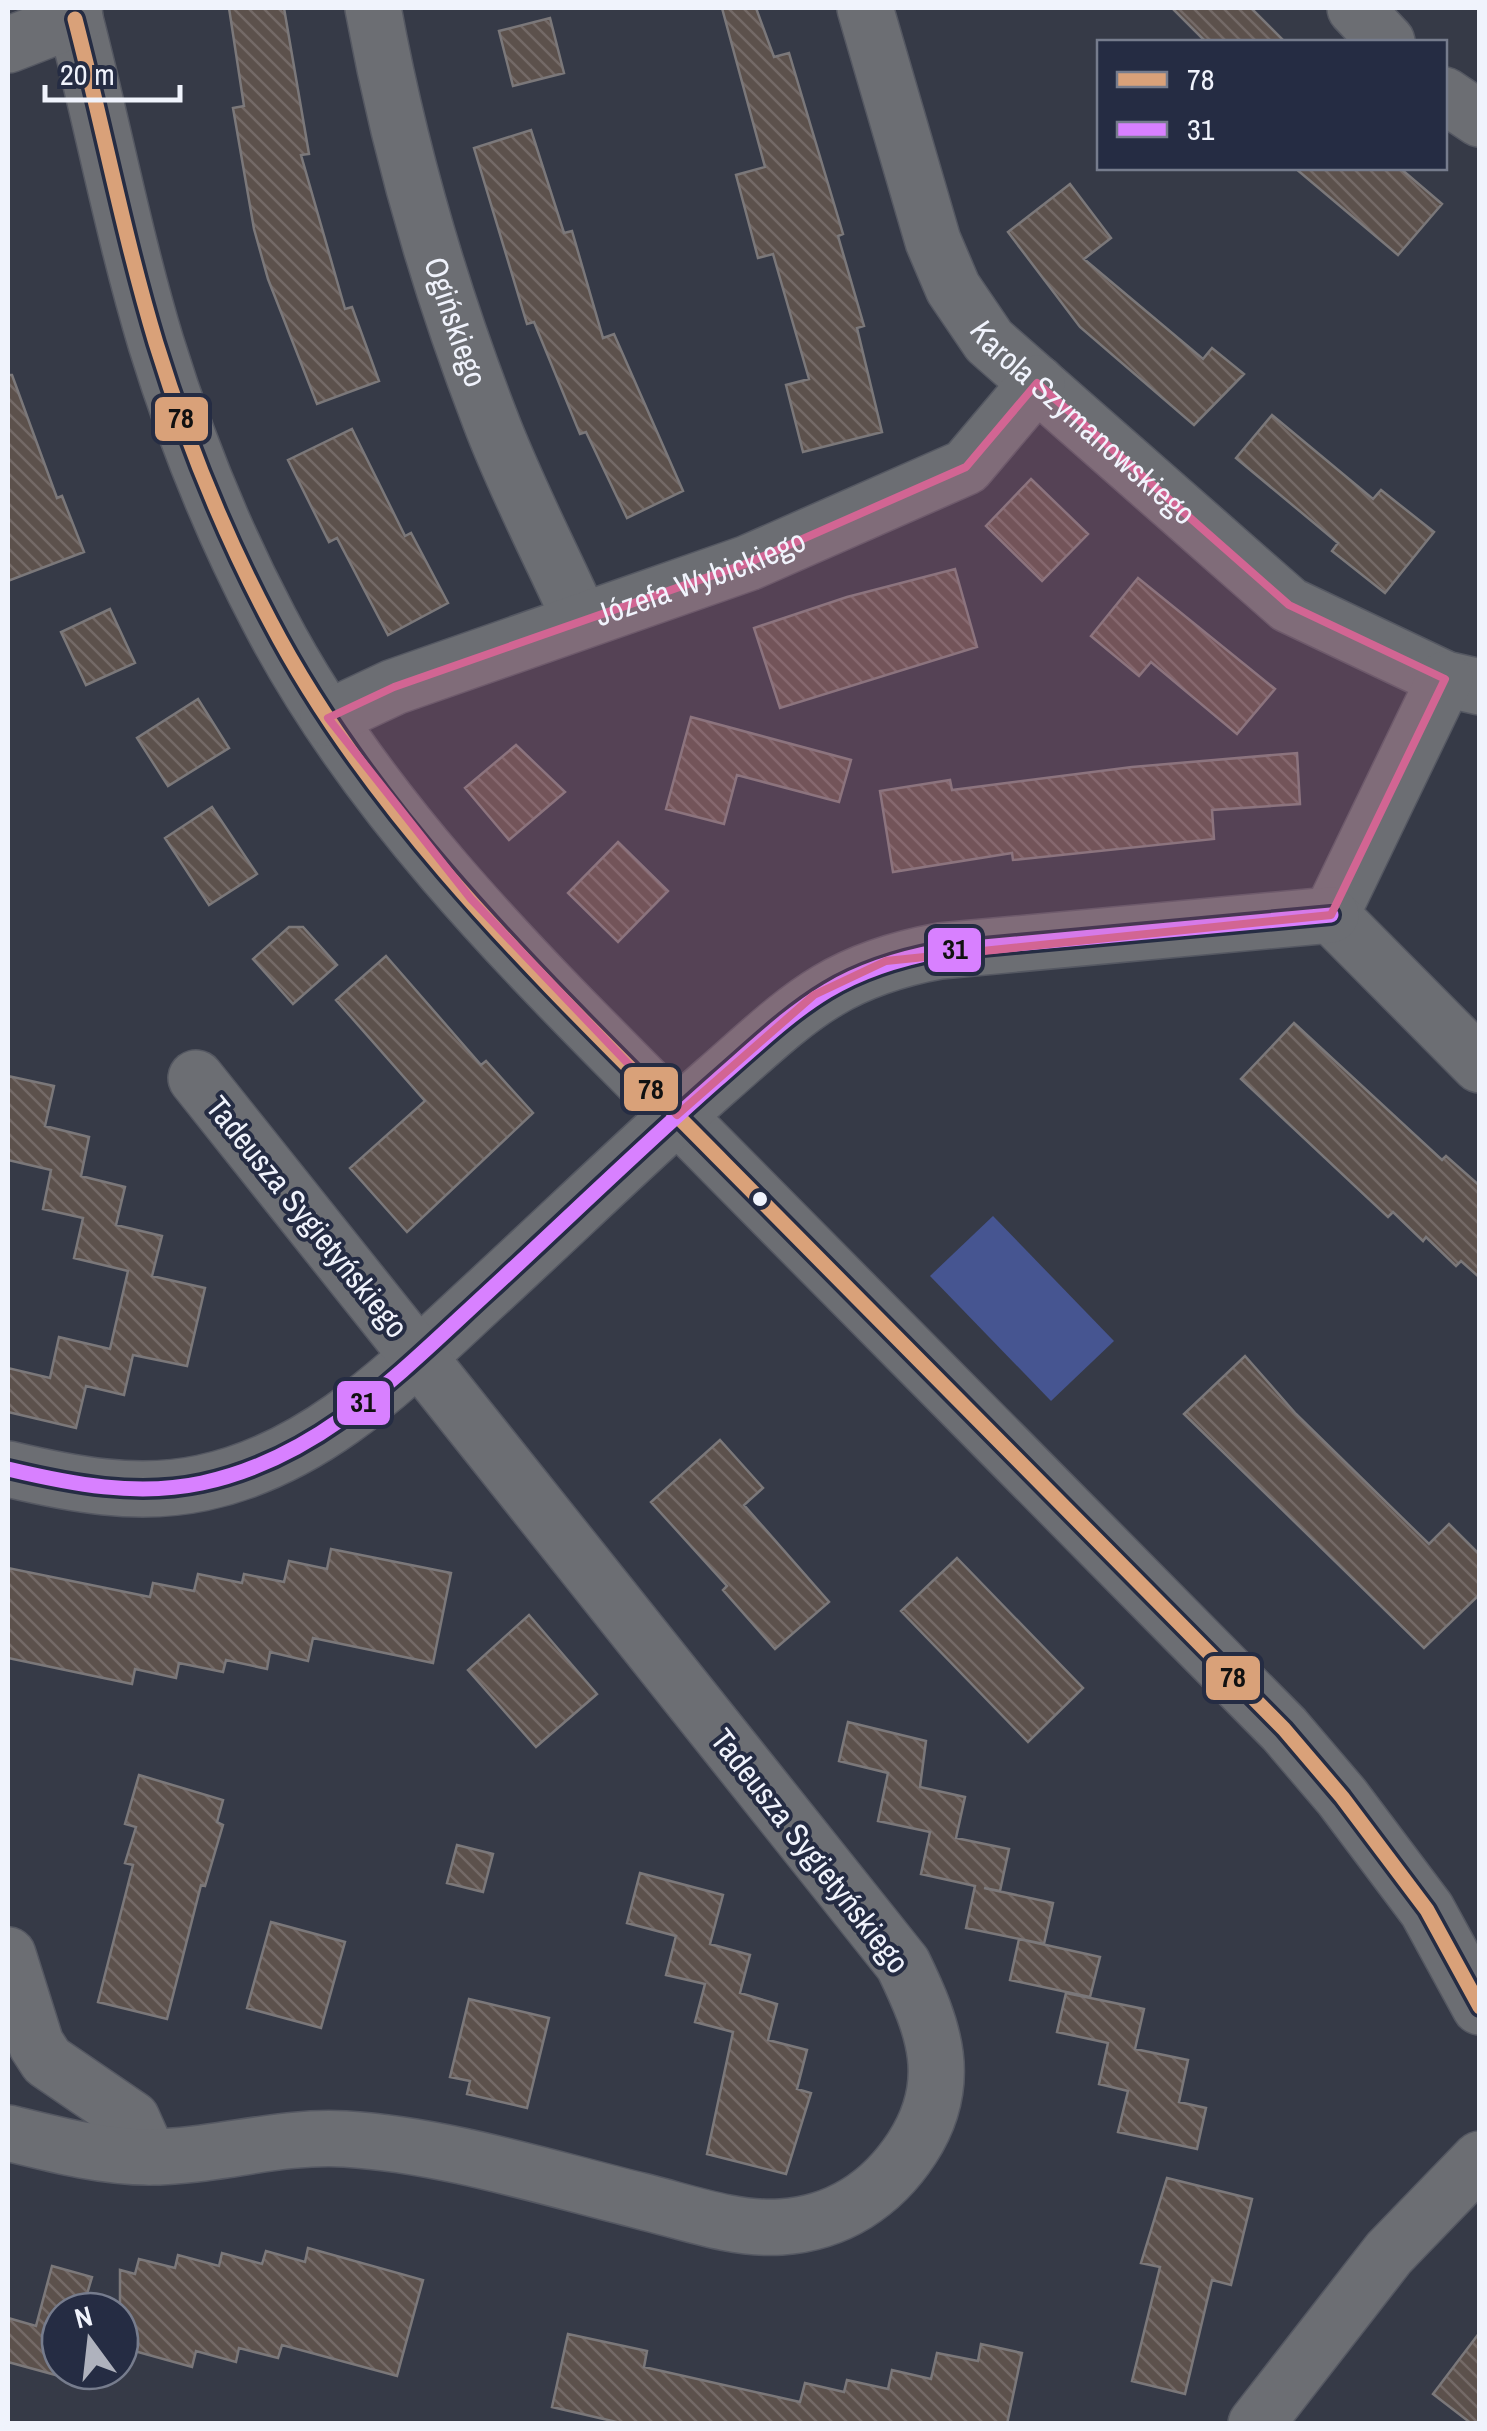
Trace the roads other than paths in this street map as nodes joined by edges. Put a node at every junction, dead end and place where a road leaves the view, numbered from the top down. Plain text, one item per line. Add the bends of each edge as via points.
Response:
1 (373, 8) edge
2 (865, 8) edge
3 (1355, 8) edge
4 (75, 14) edge
5 (1386, 40) edge
6 (8, 45) edge
7 (1447, 97) edge
8 (1480, 119) edge
9 (1037, 383) junction
10 (581, 622) junction
11 (1462, 683) edge
12 (328, 718) junction
13 (1331, 916) junction
14 (1480, 1065) edge
15 (196, 1078) dead end
16 (677, 1115) junction
17 (418, 1356) junction
18 (8, 1470) edge
19 (8, 1956) edge
20 (1480, 2007) edge
21 (8, 2133) edge
22 (149, 2157) junction
23 (1480, 2159) edge
24 (1256, 2424) edge

1 - 10 street, Ogińskiego via 427,240 491,422
2 - 9 street, Karola Szymanowskiego via 932,242 989,340
3 - 5 street
4 - 6 street
4 - 12 street via 154,338 183,425 270,620
7 - 8 street
9 - 10 street, Józefa Wybickiego via 966,466 748,563
9 - 11 street, Karola Szymanowskiego via 1289,604
10 - 12 street, Józefa Wybickiego via 394,687
11 - 13 street
12 - 16 street via 470,899
13 - 14 street
13 - 16 street via 886,961 814,995
15 - 17 street, Tadeusza Sygietyńskiego
16 - 17 street
16 - 20 street via 1284,1729 1427,1910
17 - 18 street via 310,1442 201,1484 131,1490
17 - 22 street, Tadeusza Sygietyńskiego via 903,1964 932,2023 937,2067 924,2130 891,2180 846,2211 783,2227 730,2223 484,2162 346,2139
19 - 22 street via 47,2061 132,2120
21 - 22 street, Tadeusza Sygietyńskiego
23 - 24 street via 1389,2253

